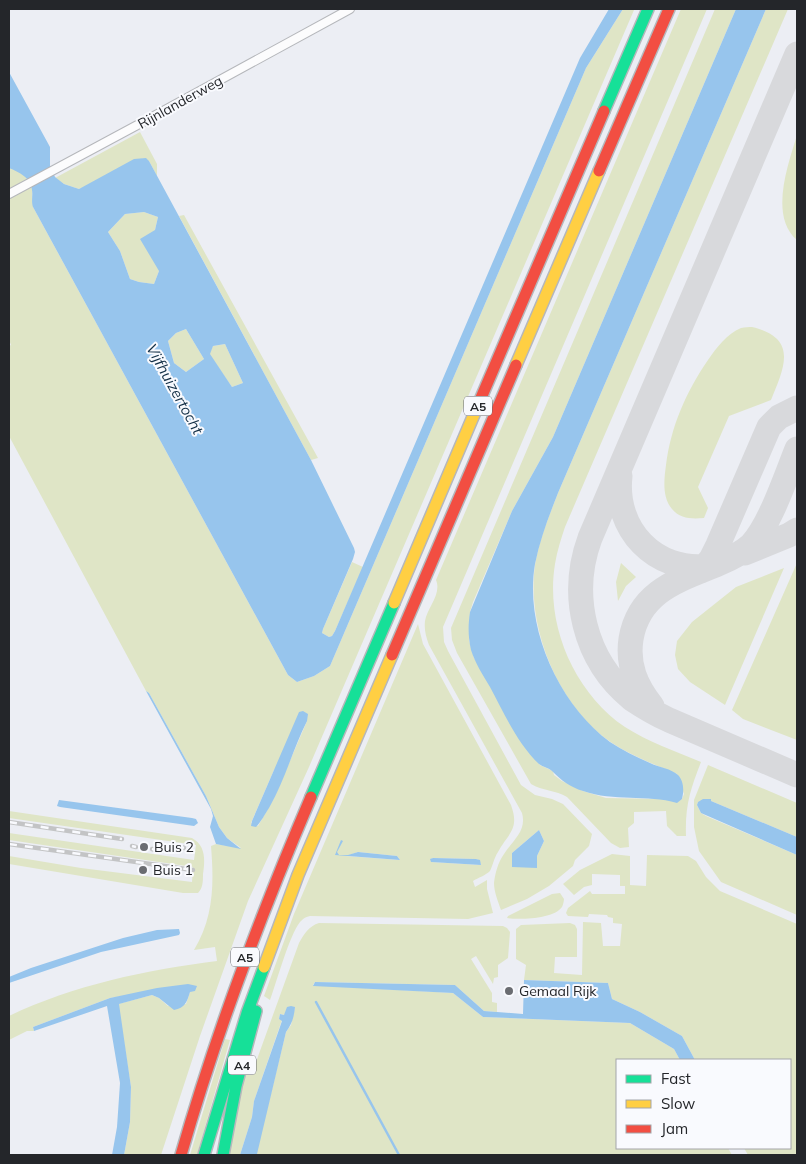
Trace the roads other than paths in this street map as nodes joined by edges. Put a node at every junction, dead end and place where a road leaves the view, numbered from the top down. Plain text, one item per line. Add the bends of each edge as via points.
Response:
1 (350, 9) edge
2 (648, 9) edge
3 (669, 9) edge
4 (9, 194) edge
5 (260, 976) junction
6 (192, 1114) junction
7 (171, 1155) edge
8 (181, 1155) edge
9 (204, 1155) edge
10 (223, 1155) edge

1 - 4 street, Rijnlanderweg
2 - 6 highway, A5 via 279,871 242,966
3 - 5 highway, A5 via 298,875
5 - 9 highway, A5 via 235,1047
5 - 10 highway, A4 via 257,1009 236,1086
6 - 7 highway, A5
6 - 8 highway, A5

